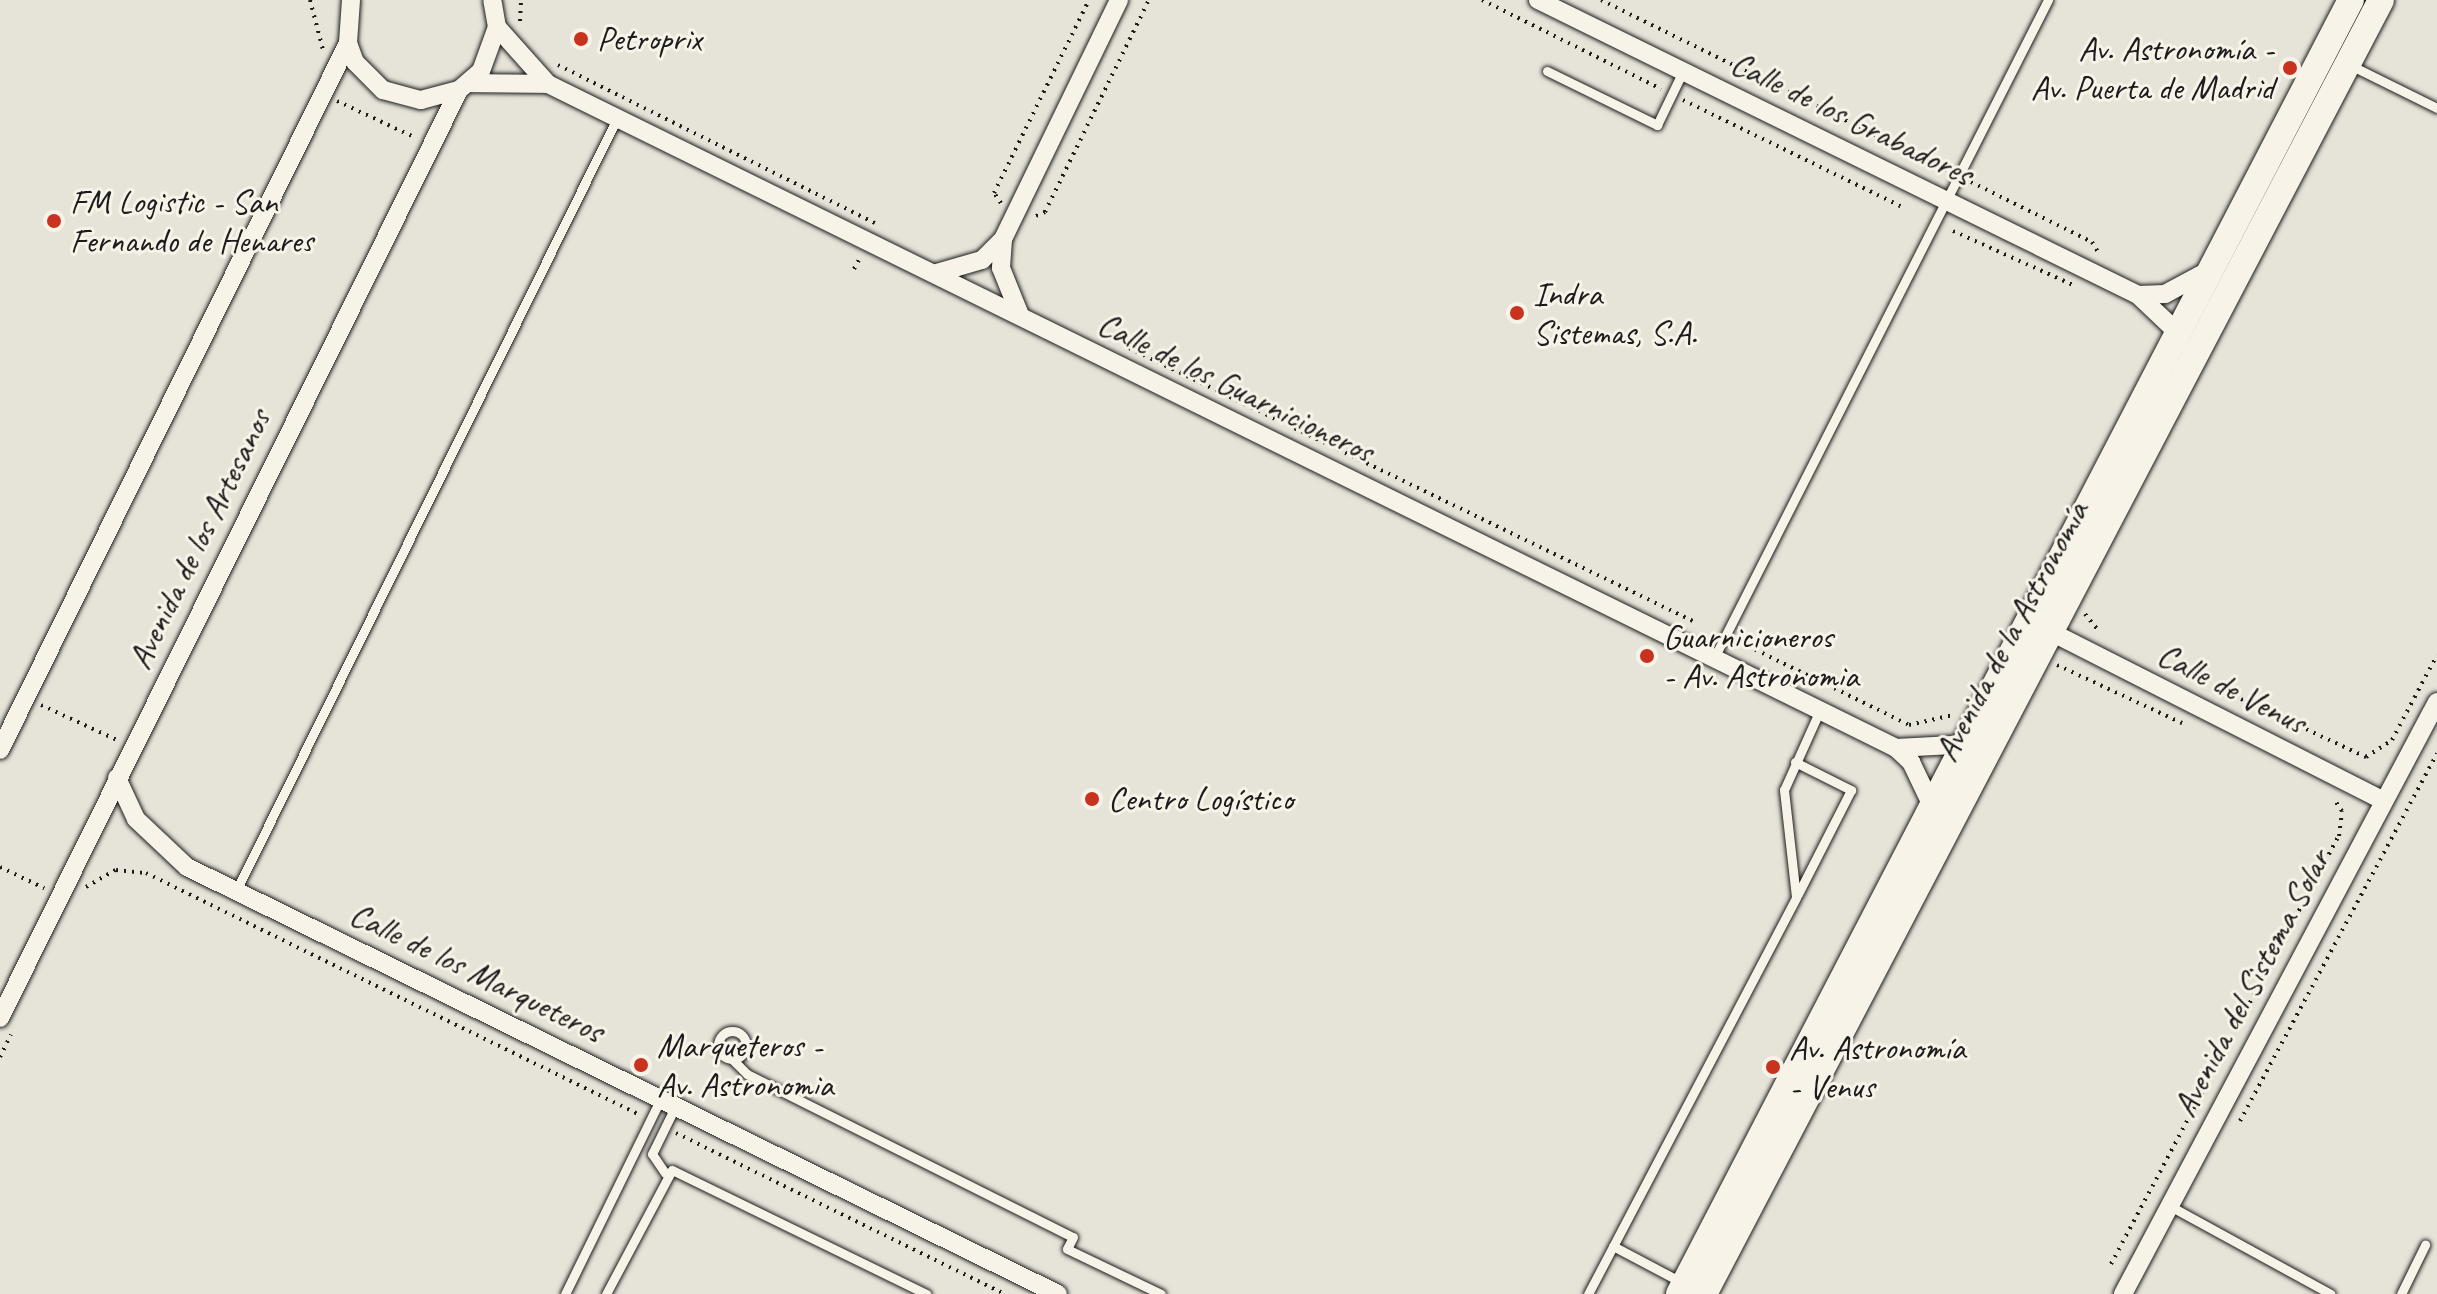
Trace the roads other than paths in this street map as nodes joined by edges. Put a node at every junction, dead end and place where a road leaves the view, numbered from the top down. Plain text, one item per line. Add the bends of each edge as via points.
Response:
1 (351, 0) edge
2 (1119, 0) edge
3 (2048, 0) edge
4 (2351, 0) edge
5 (2381, 0) edge
6 (1547, 2) edge
7 (497, 10) edge
8 (348, 43) junction
9 (2350, 65) junction
10 (1547, 71) dead end
11 (1683, 71) junction
12 (548, 84) junction
13 (464, 86) junction
14 (2437, 108) edge
15 (617, 118) junction
16 (1947, 199) junction
17 (1003, 239) junction
18 (934, 273) junction
19 (2204, 273) junction
20 (2138, 295) junction
21 (1020, 315) junction
22 (2174, 329) junction
23 (2169, 409) junction
24 (2046, 581) junction
25 (2053, 633) junction
26 (2012, 646) junction
27 (1715, 656) junction
28 (2437, 702) edge
29 (1821, 710) junction
30 (1995, 740) junction
31 (1962, 746) junction
32 (1896, 748) junction
33 (0, 750) edge
34 (1795, 762) junction
35 (117, 778) junction
36 (2382, 800) junction
37 (1931, 804) junction
38 (236, 891) junction
39 (1796, 897) junction
40 (7, 1024) edge
41 (732, 1059) dead end
42 (669, 1101) junction
43 (665, 1173) junction
44 (2170, 1206) junction
45 (2425, 1245) dead end
46 (1613, 1246) junction
47 (1689, 1291) edge
48 (565, 1294) edge
49 (606, 1294) edge
50 (926, 1294) edge
51 (1058, 1294) edge
52 (1161, 1294) edge
53 (1588, 1294) edge
54 (2123, 1294) edge
55 (2331, 1294) edge
56 (2401, 1294) edge

1 - 8 street
2 - 17 street
3 - 16 lane
4 - 19 street, Avenida de la Astronomía
5 - 9 street, Avenida de la Astronomía
6 - 11 street, Calle de los Grabadores
7 - 12 street, Calle de los Guarnicioneros
7 - 13 street, Avenida de los Artesanos via 487,60
8 - 13 street, Calle de los Guarnicioneros via 383,90 421,100
8 - 33 street
9 - 14 lane
9 - 23 street, Avenida de la Astronomía
10 - 11 lane via 1657,125
11 - 16 street, Calle de los Grabadores
12 - 13 street, Calle de los Guarnicioneros
12 - 15 street, Calle de los Guarnicioneros
13 - 35 street, Avenida de los Artesanos
15 - 18 street, Calle de los Guarnicioneros
15 - 38 lane
16 - 20 street, Calle de los Grabadores
16 - 27 lane
17 - 18 street via 982,260
17 - 21 street via 1001,268
18 - 21 street, Calle de los Guarnicioneros
19 - 20 street via 2165,294
19 - 22 street, Avenida de la Astronomía
20 - 22 street, Calle de los Grabadores
21 - 27 street, Calle de los Guarnicioneros
22 - 23 street via 2179,377
22 - 24 street, Avenida de la Astronomía
23 - 25 street, Avenida de la Astronomía
24 - 25 street
24 - 26 street, Avenida de la Astronomía
25 - 26 street
25 - 30 street, Avenida de la Astronomía
25 - 36 street, Calle de Venus
26 - 31 street, Avenida de la Astronomía
27 - 29 street, Calle de los Guarnicioneros
28 - 36 street, Avenida del Sistema Solar
29 - 32 street, Calle de los Guarnicioneros
29 - 34 lane
30 - 31 street, Calle de los Guarnicioneros
30 - 47 street, Avenida de la Astronomía
31 - 32 street, Calle de los Guarnicioneros
31 - 37 street, Avenida de la Astronomía
32 - 37 street, Calle de los Guarnicioneros via 1911,762
34 - 39 lane via 1784,790
34 - 39 lane via 1851,790
35 - 38 street, Calle de los Marqueteros via 152,839 187,867
35 - 40 street, Avenida de los Artesanos
36 - 44 street, Avenida del Sistema Solar
37 - 47 street, Avenida de la Astronomía
38 - 42 street, Calle de los Marqueteros
39 - 46 lane
41 - 52 lane via 747,1074 1073,1237 1067,1249
42 - 43 lane via 652,1162
42 - 48 lane via 650,1120
42 - 51 street, Calle de los Marqueteros
43 - 49 lane
43 - 50 lane
44 - 54 street, Avenida del Sistema Solar
44 - 55 lane
45 - 56 lane
46 - 47 lane
46 - 53 lane

